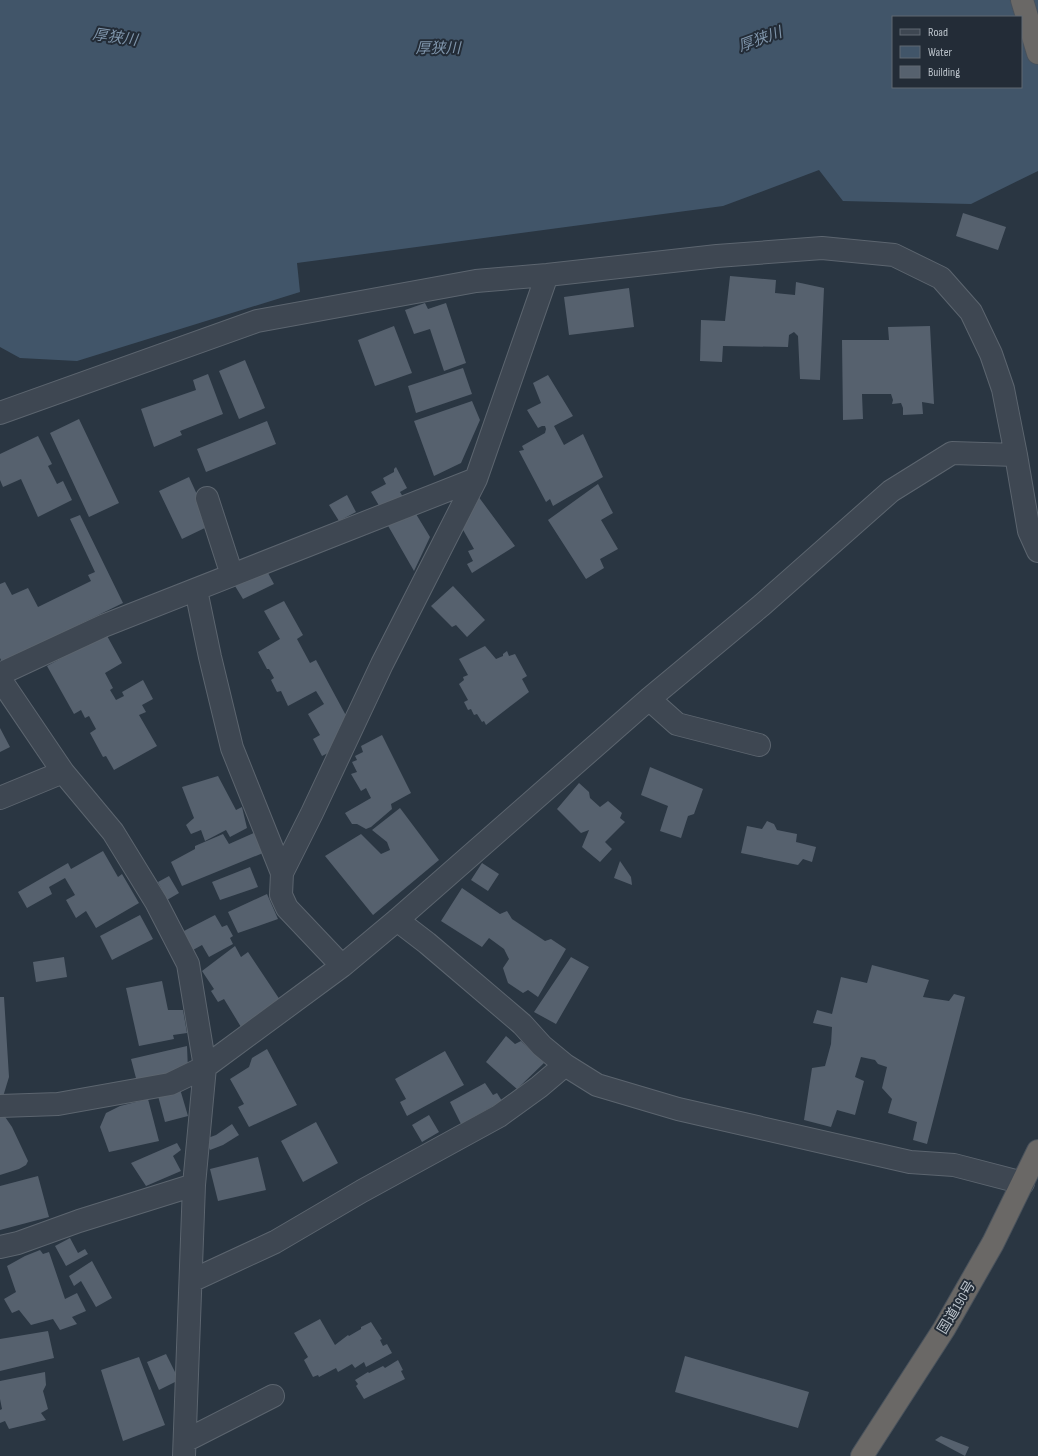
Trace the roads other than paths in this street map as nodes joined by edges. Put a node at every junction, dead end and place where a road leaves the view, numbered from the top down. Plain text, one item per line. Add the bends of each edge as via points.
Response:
1 (1022, 0) edge
2 (1038, 53) edge
3 (547, 275) junction
4 (0, 413) edge
5 (1016, 455) junction
6 (476, 479) junction
7 (207, 498) dead end
8 (1038, 551) edge
9 (232, 575) junction
10 (196, 590) junction
11 (0, 674) edge
12 (0, 679) edge
13 (649, 699) junction
14 (759, 745) dead end
15 (63, 772) junction
16 (0, 798) edge
17 (282, 873) junction
18 (397, 920) junction
19 (342, 966) junction
20 (565, 1065) junction
21 (205, 1067) junction
22 (0, 1106) edge
23 (1038, 1151) edge
24 (1023, 1183) junction
25 (194, 1185) junction
26 (0, 1247) edge
27 (191, 1281) junction
28 (273, 1396) dead end
29 (185, 1449) edge
30 (862, 1456) edge

1 - 2 highway
3 - 4 street via 476,281 257,322
3 - 5 street via 717,256 822,248 894,255 941,278 971,312 991,354 1003,389
3 - 6 street
5 - 8 street via 1029,531
5 - 13 street via 952,453 891,491 762,605
6 - 9 street
6 - 17 street via 382,664
7 - 9 street
9 - 10 street
10 - 11 street via 103,626
10 - 17 street via 232,748
12 - 15 street
13 - 14 street via 677,724
13 - 18 street
15 - 16 street
15 - 21 street via 113,832 156,902 188,964
17 - 19 street via 281,895 287,908
18 - 19 street
18 - 20 street via 522,1024 542,1046
19 - 21 street
20 - 24 street via 597,1085 678,1108 910,1162 954,1165
20 - 27 street via 500,1116 274,1242
21 - 22 street via 170,1084 155,1087 58,1104
21 - 25 street
23 - 24 highway, 国道190号
24 - 30 highway, 国道190号 via 993,1243 944,1329
25 - 26 street
25 - 27 street
27 - 29 street
28 - 29 street

